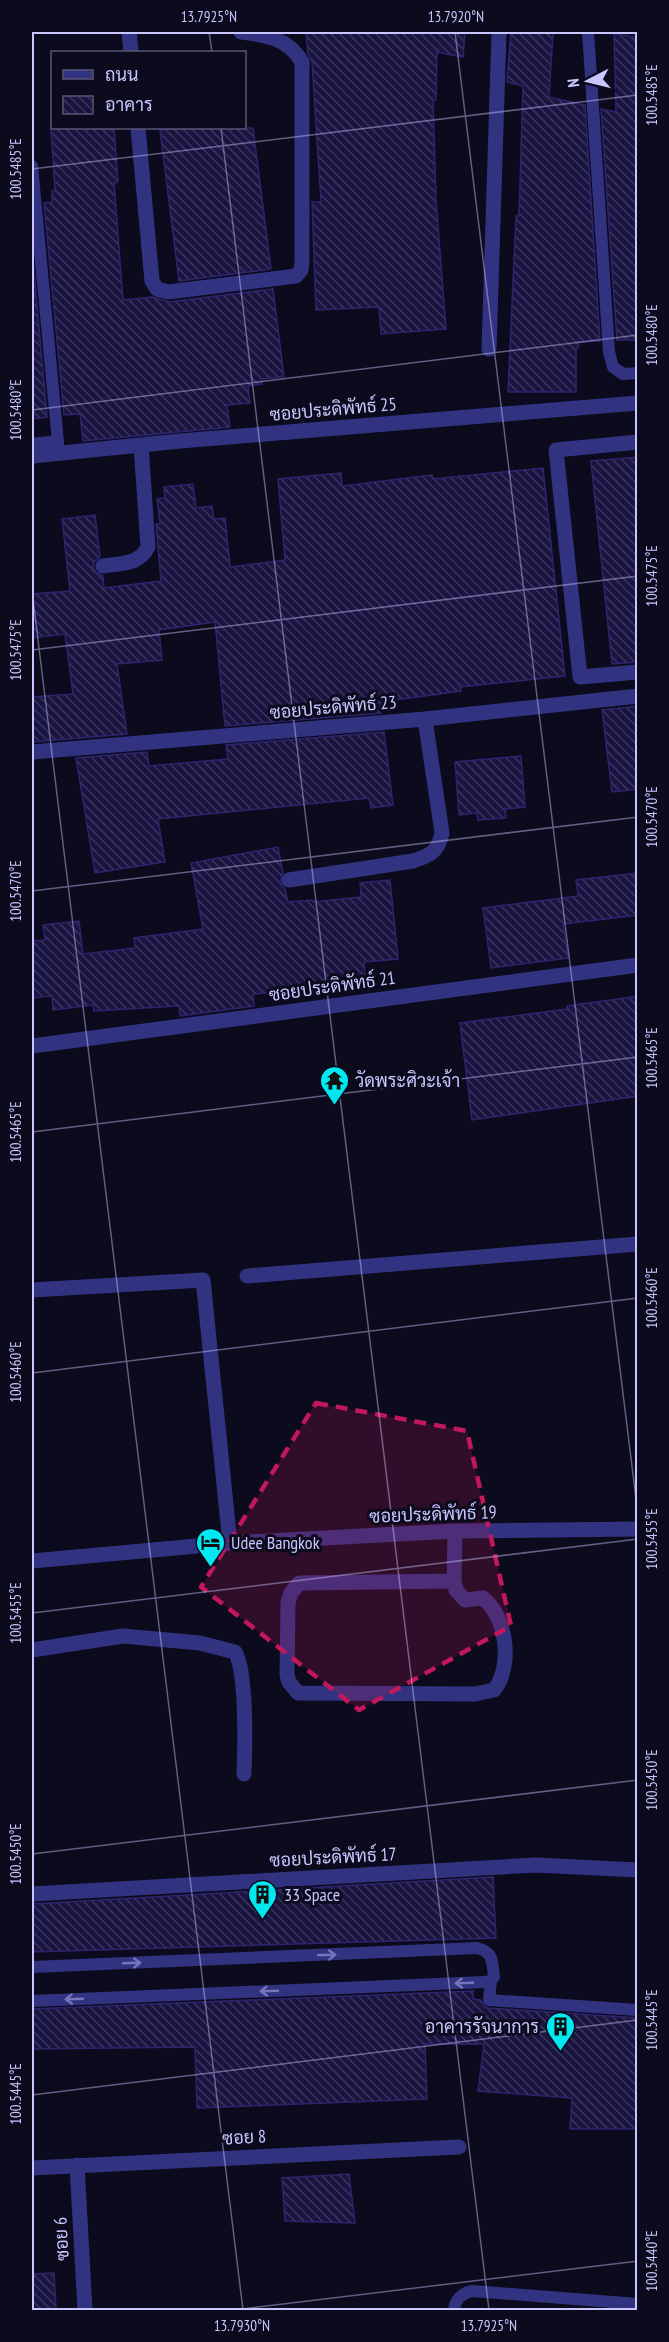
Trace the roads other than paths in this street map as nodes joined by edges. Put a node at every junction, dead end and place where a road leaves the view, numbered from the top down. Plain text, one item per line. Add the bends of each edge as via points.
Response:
1 (133, 32) edge
2 (241, 32) edge
3 (498, 32) edge
4 (588, 32) edge
5 (131, 51) edge
6 (138, 129) edge
7 (32, 166) edge
8 (489, 349) dead end
9 (638, 373) edge
10 (638, 403) edge
11 (638, 442) edge
12 (32, 444) edge
13 (141, 445) junction
14 (58, 447) junction
15 (32, 456) edge
16 (103, 566) dead end
17 (638, 672) edge
18 (638, 696) edge
19 (424, 719) junction
20 (32, 752) edge
21 (289, 880) dead end
22 (638, 965) edge
23 (32, 1046) edge
24 (638, 1244) edge
25 (247, 1276) dead end
26 (32, 1290) edge
27 (638, 1529) edge
28 (455, 1531) junction
29 (230, 1543) junction
30 (32, 1561) edge
31 (454, 1581) junction
32 (32, 1650) edge
33 (244, 1774) dead end
34 (638, 1870) edge
35 (32, 1894) edge
36 (32, 1967) edge
37 (491, 1981) junction
38 (32, 2001) edge
39 (638, 2010) edge
40 (459, 2147) dead end
41 (76, 2165) junction
42 (32, 2168) edge
43 (638, 2304) edge
44 (85, 2310) edge
45 (454, 2310) edge

1 - 5 street
2 - 6 street via 283,42 294,49 302,62 302,262 296,276 168,292 158,289 152,281
3 - 8 street
4 - 9 lane via 609,352 613,367 624,374
7 - 14 lane
10 - 13 street, ซอยประดิพัทธ์ 25
11 - 17 street via 556,450 580,677
12 - 14 lane
13 - 14 street, ซอยประดิพัทธ์ 25
13 - 16 street via 148,547 137,560
14 - 15 street, ซอยประดิพัทธ์ 25
18 - 19 street, ซอยประดิพัทธ์ 23
19 - 20 street, ซอยประดิพัทธ์ 23
19 - 21 street via 442,833 440,846 432,855 413,861
22 - 23 street, ซอยประดิพัทธ์ 21
24 - 25 street
26 - 29 street via 203,1280
27 - 28 street, ซอยประดิพัทธ์ 19
28 - 29 street, ซอยประดิพัทธ์ 19
28 - 31 street
29 - 30 street, ซอยประดิพัทธ์ 19
31 - 31 street via 465,1600 483,1598 498,1615 507,1656 502,1680 494,1690 475,1694 298,1693 289,1682 288,1603 299,1583
32 - 33 street via 123,1636 200,1643 235,1652 241,1672
34 - 35 street, ซอยประดิพัทธ์ 17 via 536,1865
36 -> 37 lane via 477,1948 491,1955
37 -> 38 lane
37 - 39 lane via 489,2000
40 - 41 street, ซอย 8
41 - 42 street, ซอย 8
41 - 44 street, ซอย 6
43 - 45 lane via 472,2291 461,2296

